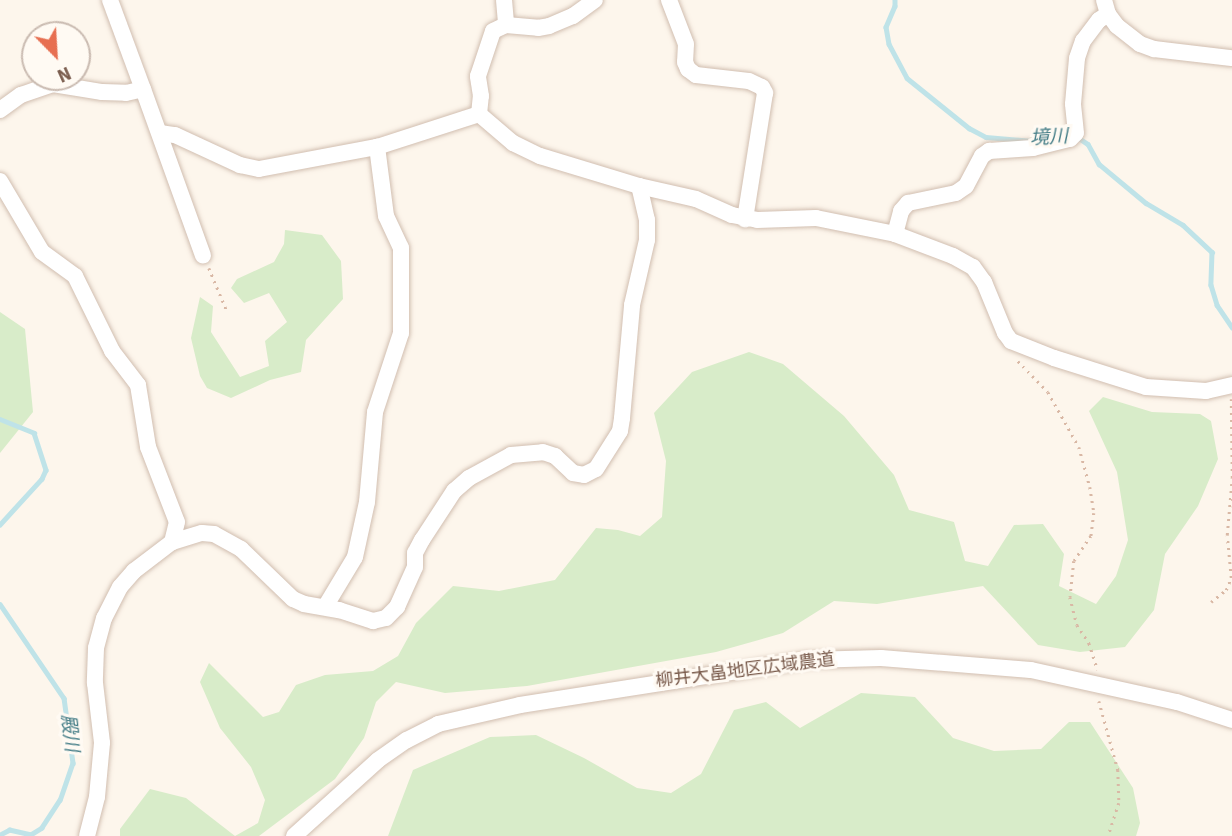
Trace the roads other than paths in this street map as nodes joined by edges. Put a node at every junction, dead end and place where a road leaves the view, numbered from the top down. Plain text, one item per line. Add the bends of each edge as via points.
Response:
1 (110, 0) edge
2 (504, 0) edge
3 (595, 0) edge
4 (669, 0) edge
5 (1106, 7) edge
6 (506, 26) junction
7 (1232, 59) edge
8 (143, 89) junction
9 (0, 110) edge
10 (479, 114) junction
11 (160, 133) junction
12 (377, 147) junction
13 (0, 181) edge
14 (639, 186) junction
15 (745, 219) junction
16 (895, 234) junction
17 (203, 256) road end
18 (1231, 386) edge
19 (172, 542) junction
20 (325, 607) junction
21 (1232, 720) edge
22 (87, 836) edge
23 (294, 836) edge

1 - 8 street
2 - 6 street
3 - 6 street via 549,26
4 - 15 street via 686,44 688,69 696,75 749,81 765,93
5 - 7 street via 1117,26 1140,44
5 - 16 street via 1077,58 1076,133 1061,142 989,152 956,193 908,203
6 - 10 street via 493,31 487,42 478,76
8 - 9 street via 114,92 53,84 21,95
8 - 11 street
10 - 12 street
10 - 14 street via 513,143 540,156
11 - 12 street via 259,169
11 - 17 street
12 - 20 street via 386,216 401,248 401,333 376,412 367,502 355,557
13 - 19 street via 42,253 75,276 112,351 138,385 148,447 175,512
14 - 15 street via 696,199
14 - 20 street via 647,240 632,305 622,418 620,431 596,469 584,475 573,473 555,456 542,452 500,459 454,491 422,540 406,592 386,618 373,621
15 - 16 street via 816,218
16 - 18 street via 973,267 1011,341 1146,387 1206,391
19 - 20 street via 202,533 227,539 293,599
19 - 22 street via 134,571 104,618 94,683 102,743 97,797
21 - 23 street, 柳井大畠地区広域農道 via 1177,702 1017,669 881,658 808,660 520,705 438,724 378,760

